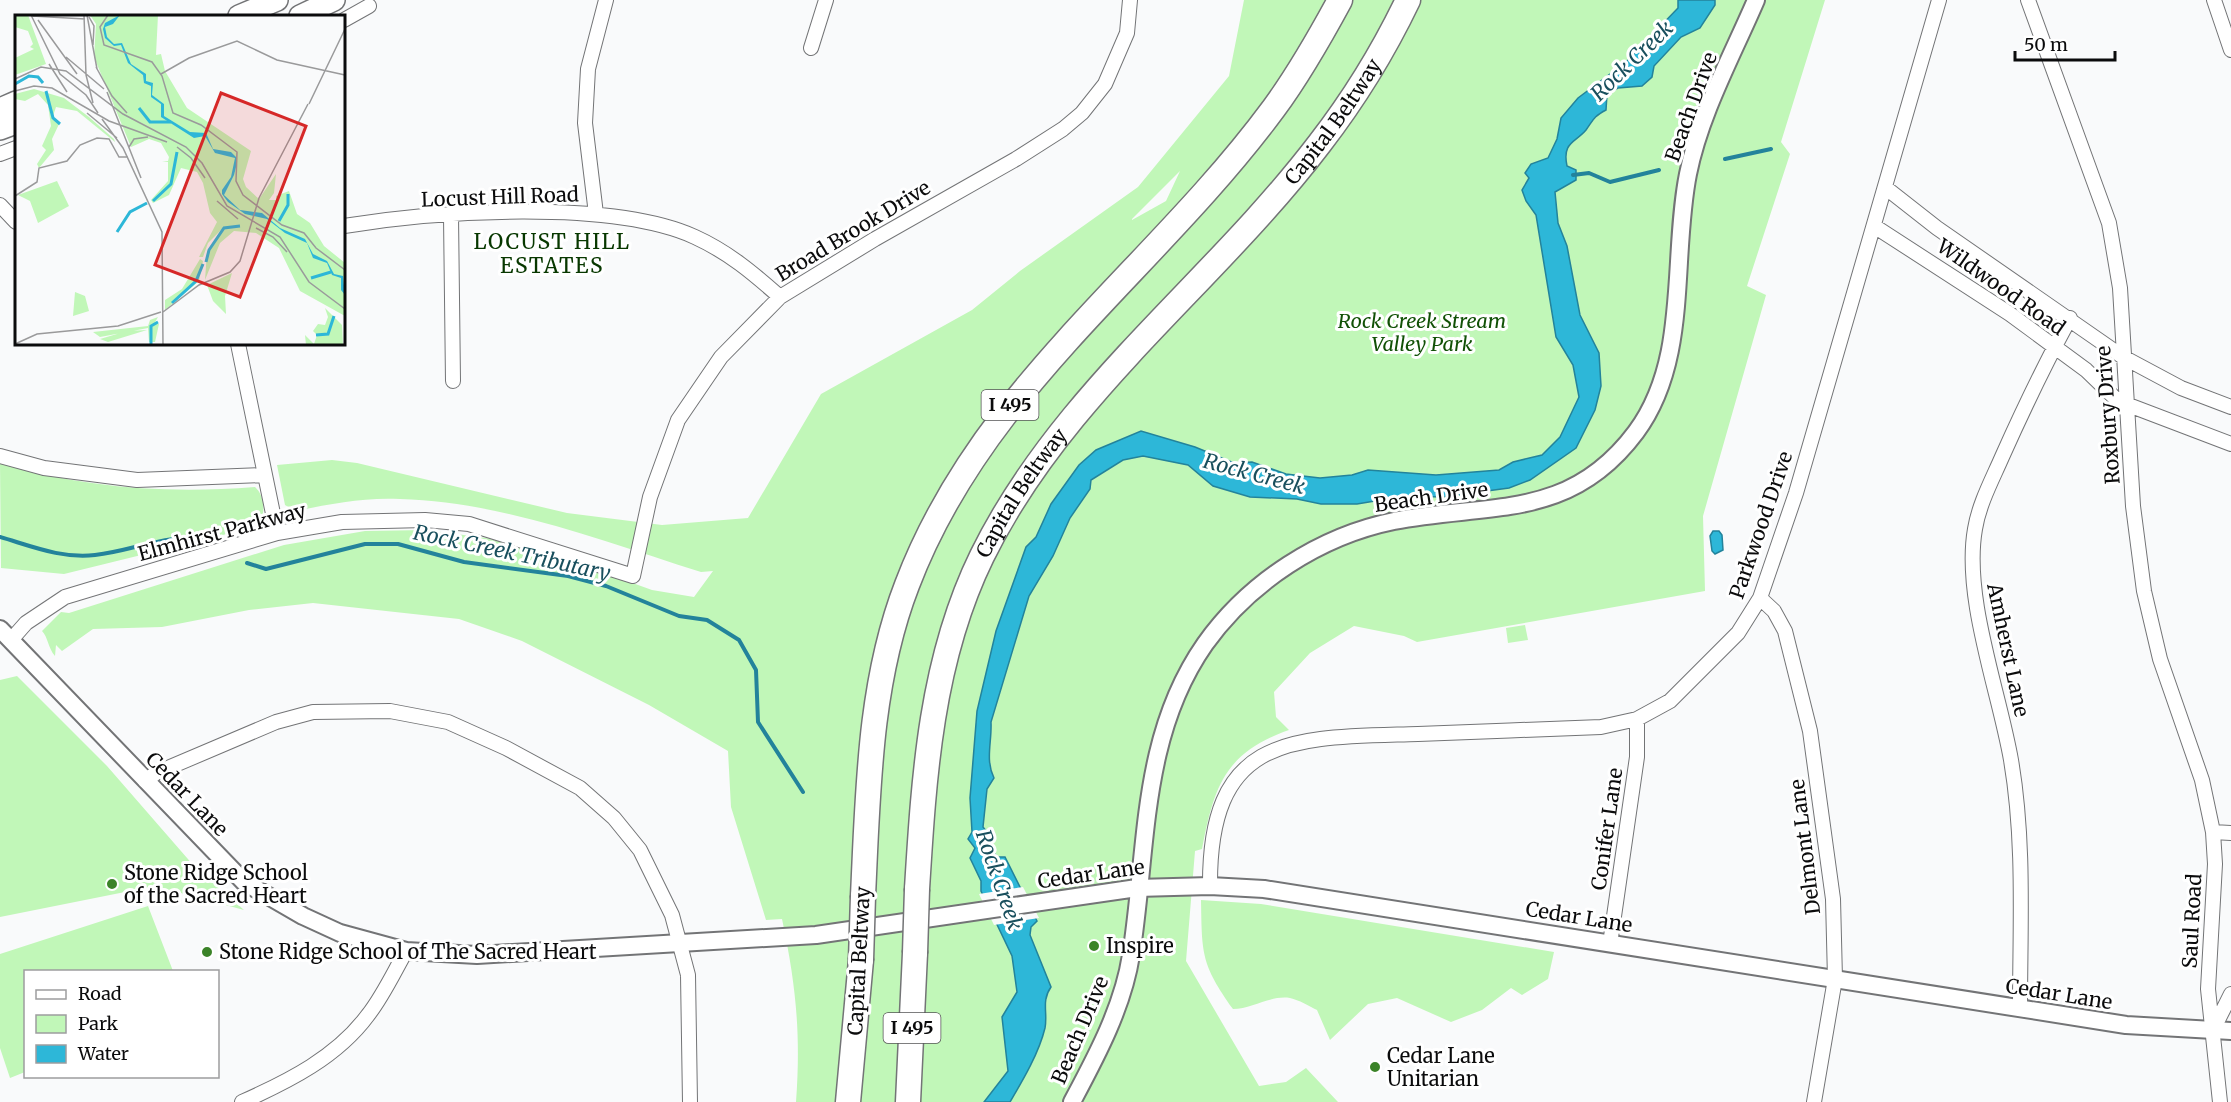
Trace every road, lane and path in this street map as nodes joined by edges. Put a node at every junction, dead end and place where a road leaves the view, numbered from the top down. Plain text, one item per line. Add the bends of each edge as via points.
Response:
1 (277, 0) edge
2 (334, 0) edge
3 (606, 0) edge
4 (826, 0) edge
5 (1130, 0) edge
6 (1340, 0) edge
7 (1408, 0) edge
8 (1756, 0) edge
9 (1939, 0) edge
10 (2028, 0) edge
11 (2214, 0) edge
12 (369, 6) dead end
13 (241, 15) edge
14 (302, 15) edge
15 (345, 19) edge
16 (811, 48) dead end
17 (2231, 50) edge
18 (15, 91) edge
19 (0, 97) edge
20 (15, 102) edge
21 (0, 108) edge
22 (15, 123) edge
23 (0, 129) edge
24 (15, 148) edge
25 (0, 154) edge
26 (1886, 188) junction
27 (0, 205) edge
28 (596, 214) junction
29 (451, 216) junction
30 (15, 221) edge
31 (345, 226) edge
32 (1874, 226) junction
33 (780, 297) junction
34 (2070, 318) junction
35 (238, 345) edge
36 (2054, 347) junction
37 (2123, 357) junction
38 (453, 381) dead end
39 (2129, 407) junction
40 (2231, 407) edge
41 (2231, 444) edge
42 (0, 456) edge
43 (265, 475) junction
44 (277, 533) junction
45 (633, 576) joint
46 (1760, 598) junction
47 (6, 635) edge
48 (1637, 719) junction
49 (145, 781) junction
50 (2213, 832) junction
51 (2231, 833) edge
52 (1210, 886) junction
53 (1137, 888) junction
54 (680, 944) junction
55 (1610, 944) junction
56 (406, 951) junction
57 (1835, 979) junction
58 (2231, 994) edge
59 (2020, 1009) junction
60 (2213, 1030) junction
61 (2231, 1031) edge
62 (242, 1102) edge
63 (690, 1102) edge
64 (848, 1102) edge
65 (908, 1102) edge
66 (1072, 1102) edge
67 (1814, 1102) edge
68 (2220, 1102) edge

1 - 13 main road
2 - 14 main road
3 - 28 street via 588,69 585,123
4 - 16 street
5 - 33 street, Broad Brook Drive via 1127,33 1105,84 1082,113 1016,159
6 - 64 highway, Capital Beltway / I 495, bridge via 1274,108 1201,195 1004,413 965,469 931,529 906,586 886,655 872,744 861,960
7 - 65 highway, Capital Beltway / I 495, bridge via 1360,85 1320,143 1090,396 1012,500 981,557 943,666 929,740 917,889
8 - 53 street, Beach Drive via 1692,156 1666,368 1656,399 1637,431 1614,458 1566,490 1512,507 1375,525 1306,554 1248,595 1204,646 1169,711 1150,782
9 - 26 street, Parkwood Drive
10 - 37 street, Roxbury Drive via 2109,223 2120,288
11 - 17 street
12 - 15 street
18 - 19 main road
20 - 21 main road
22 - 23 main road
24 - 25 street
26 - 32 street, Parkwood Drive
26 - 34 street, Wildwood Road via 1937,228
27 - 30 street
28 - 29 street, Locust Hill Road via 519,212
28 - 33 street, Locust Hill Road via 694,236 739,260
29 - 31 street, Locust Hill Road
29 - 38 street
32 - 36 street, Wildwood Road
32 - 46 street, Parkwood Drive via 1796,493
33 - 45 street, Broad Brook Drive via 721,357 678,420 650,497
34 - 36 street, Amherst Lane
34 - 37 street, Wildwood Road
35 - 43 street
36 - 39 street, Wildwood Road
36 - 59 street, Amherst Lane via 1985,496 1972,554 1974,590 2011,760 2020,832
37 - 39 street, Roxbury Drive
37 - 40 street, Wildwood Road via 2181,388
39 - 41 street, Wildwood Road
39 - 50 street, Roxbury Drive via 2133,506 2144,591 2160,658 2202,780
42 - 43 street via 44,468 137,480
43 - 44 street
44 - 45 street, Elmhirst Parkway via 342,522 425,520 469,524
44 - 47 street, Elmhirst Parkway via 65,597
46 - 48 street, Parkwood Drive via 1719,654 1670,701
46 - 57 street, Delmont Lane via 1774,611 1785,631 1810,730 1833,899
47 - 49 street, Cedar Lane
48 - 52 street, Parkwood Drive via 1601,727 1327,737 1276,748 1242,773 1221,802 1210,849
48 - 55 street, Conifer Lane via 1637,757
49 - 54 street via 156,772 276,722 313,712 390,711 448,722 580,788 614,818 640,850 672,915
49 - 56 street, Cedar Lane via 244,882 340,933
50 - 51 street
50 - 60 street, Saul Road via 2215,864 2208,989
52 - 53 street, Cedar Lane
52 - 55 street, Cedar Lane via 1263,889
53 - 54 street, Cedar Lane via 816,935
53 - 66 street, Beach Drive via 1131,957 1117,1008
54 - 56 street, Cedar Lane via 477,956
54 - 63 street via 688,975
55 - 57 street, Cedar Lane
56 - 62 street via 368,1016 329,1055 285,1083
57 - 59 street, Cedar Lane
57 - 67 street, Delmont Lane
58 - 60 street
59 - 60 street, Cedar Lane via 2126,1025
60 - 61 street, Cedar Lane
60 - 68 street, Saul Road

